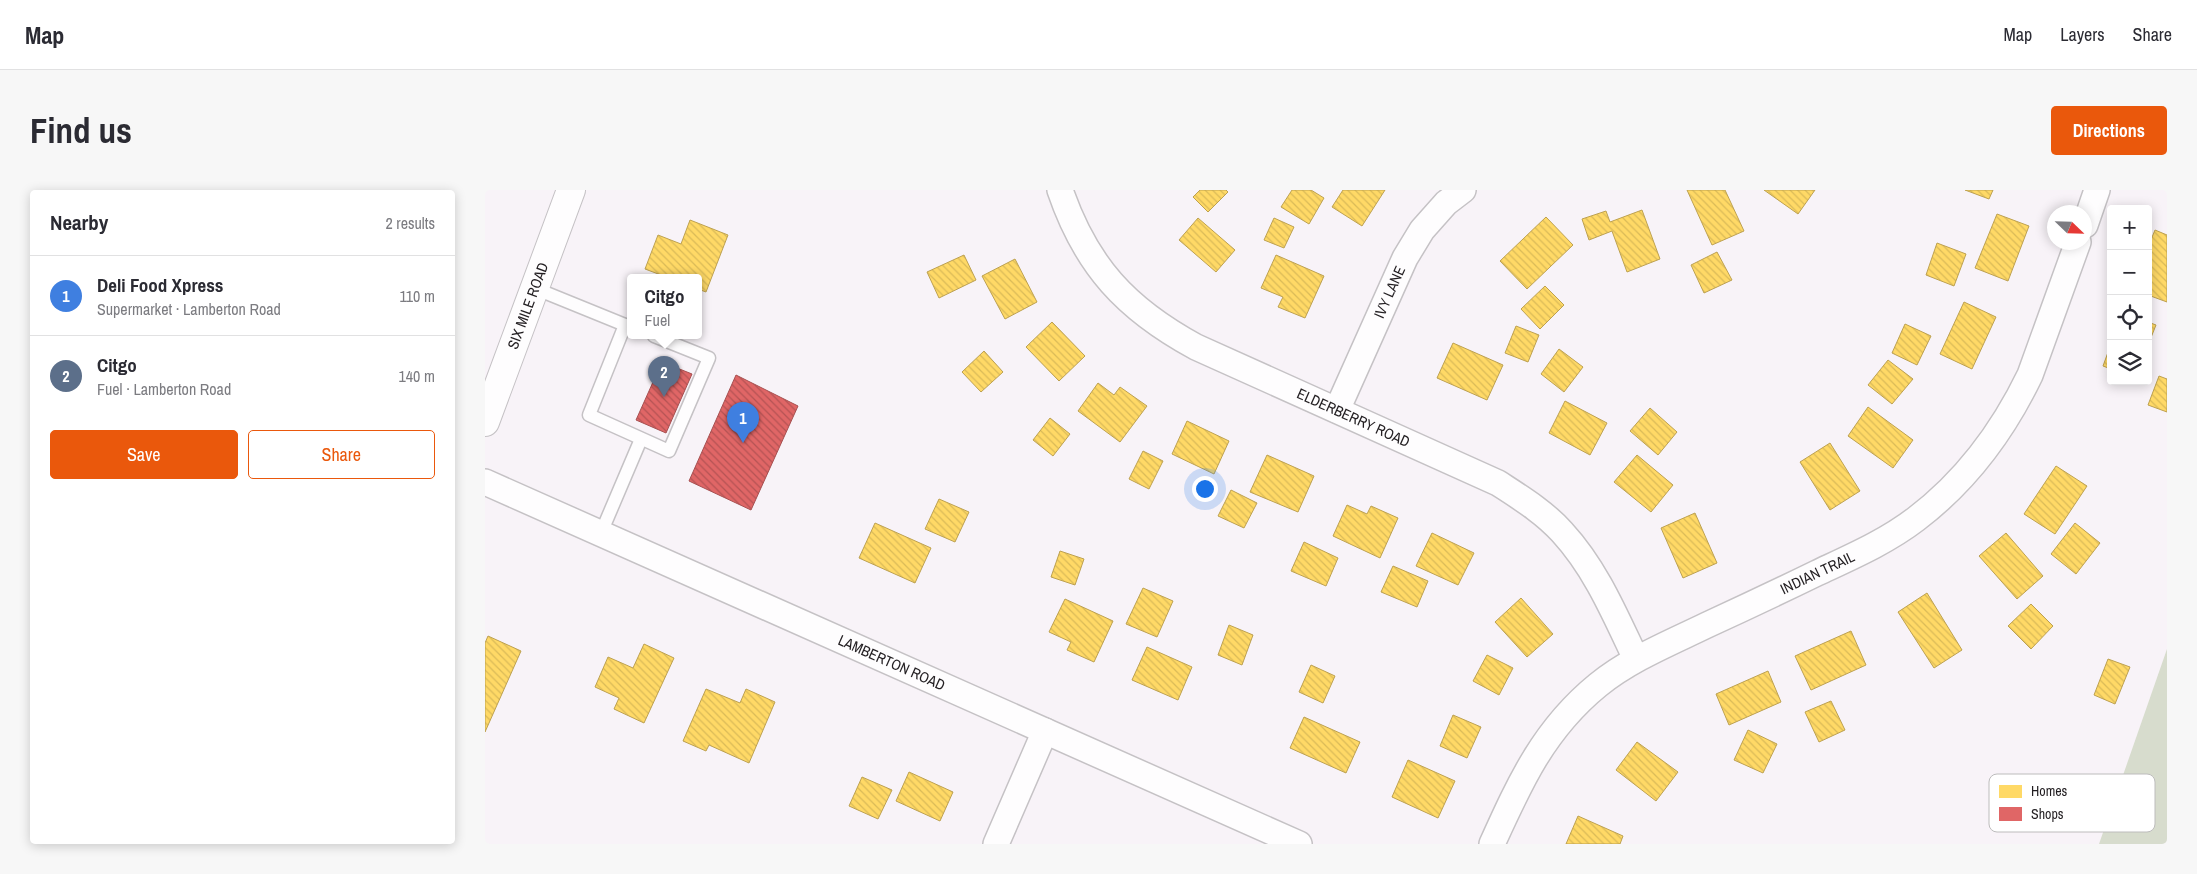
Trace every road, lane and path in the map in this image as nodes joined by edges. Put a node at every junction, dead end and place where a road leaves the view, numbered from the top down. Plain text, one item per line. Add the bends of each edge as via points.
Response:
1 (571, 190) edge
2 (1060, 190) edge
3 (1463, 190) edge
4 (2097, 190) edge
5 (2092, 205) edge
6 (2075, 250) edge
7 (534, 288) junction
8 (627, 326) edge
9 (627, 328) edge
10 (661, 339) edge
11 (1337, 410) junction
12 (485, 422) edge
13 (641, 439) junction
14 (485, 482) edge
15 (601, 533) junction
16 (1636, 659) junction
17 (1045, 731) junction
18 (996, 844) edge
19 (1299, 844) edge
20 (1492, 844) edge

1 - 7 street, SIX MILE ROAD
2 - 11 street, ELDERBERRY ROAD via 1077,232 1101,271 1128,302 1165,330 1196,347
3 - 11 street, IVY LANE via 1423,230 1405,258
4 - 5 street
6 - 16 street, INDIAN TRAIL via 2021,394 1986,450 1952,488 1916,519 1873,547
7 - 8 lane
7 - 12 street, SIX MILE ROAD
9 - 13 lane via 589,415
10 - 13 lane via 709,358 669,451
11 - 16 street, ELDERBERRY ROAD via 1499,482 1533,506 1562,532 1588,565
13 - 15 lane
14 - 15 street, LAMBERTON ROAD
15 - 17 street, LAMBERTON ROAD
16 - 20 street, INDIAN TRAIL via 1598,685 1565,716 1537,752
17 - 18 street
17 - 19 street, LAMBERTON ROAD

